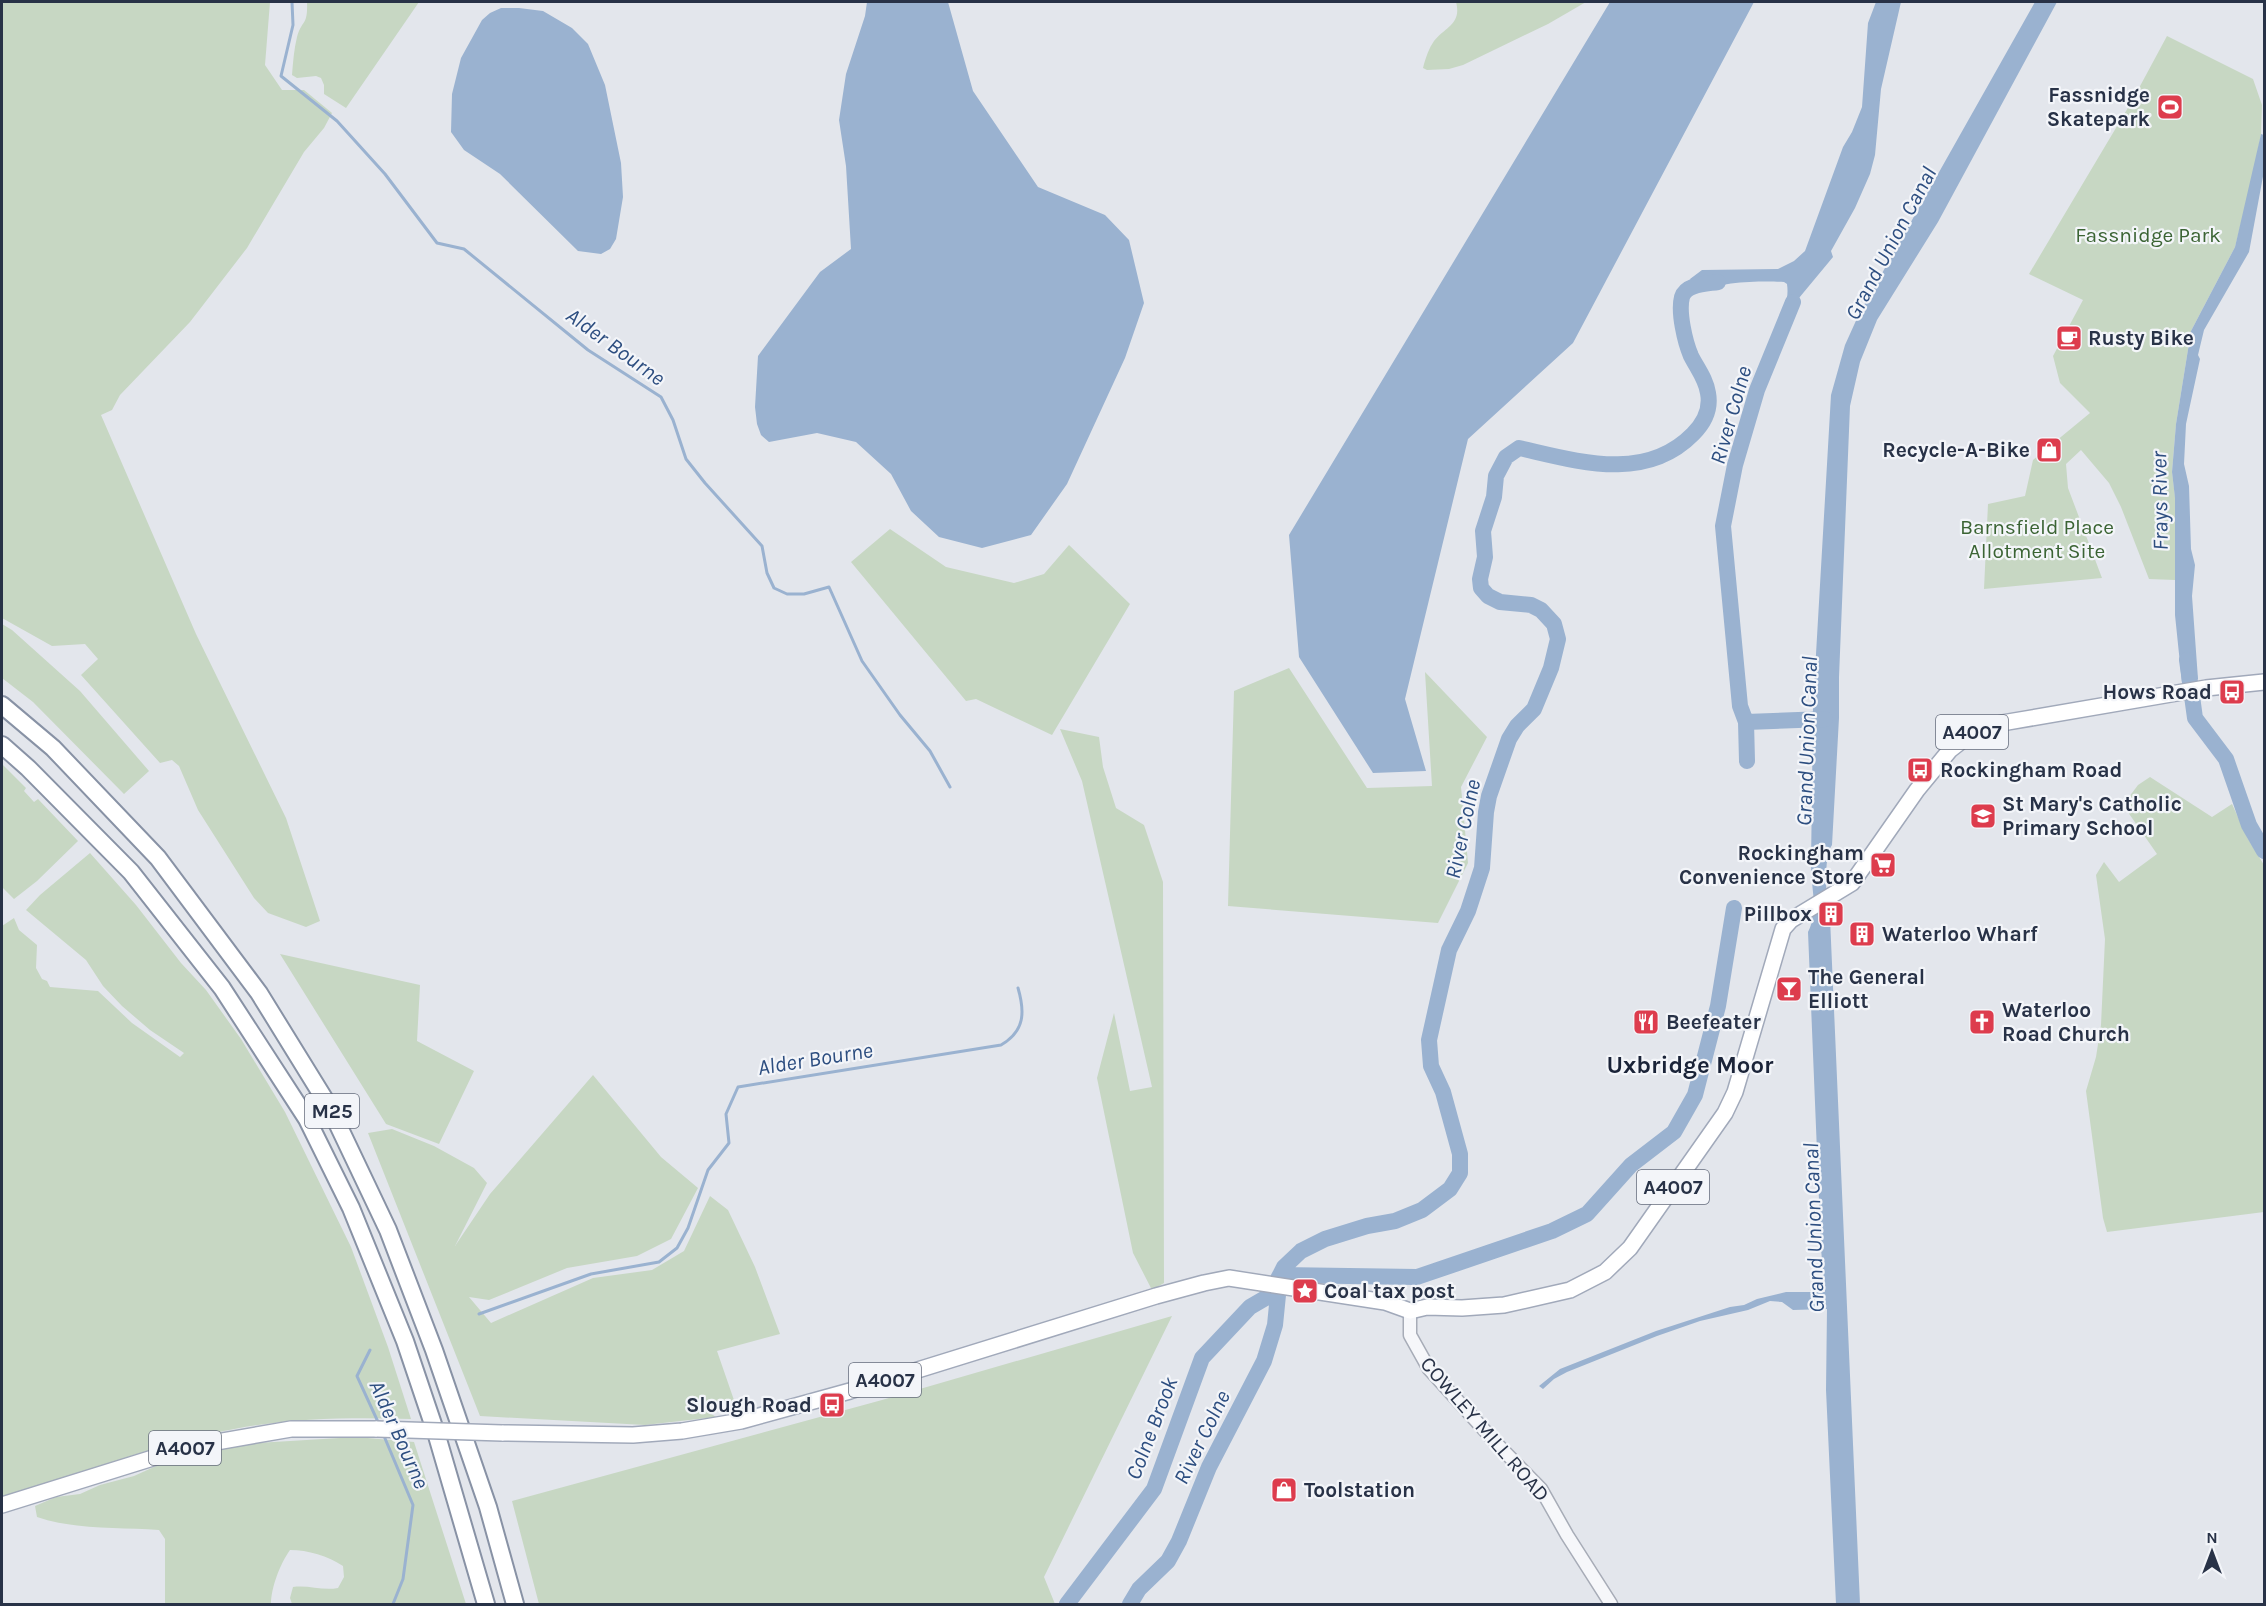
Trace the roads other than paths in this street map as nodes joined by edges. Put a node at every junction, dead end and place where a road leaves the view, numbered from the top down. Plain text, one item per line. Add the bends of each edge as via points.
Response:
1 (2265, 682) edge
2 (2, 705) edge
3 (2, 745) edge
4 (1410, 1311) junction
5 (2, 1505) edge
6 (486, 1605) edge
7 (515, 1605) edge
8 (1611, 1605) edge

1 - 4 main road, A4007 via 2096,705 1972,732 1934,768 1852,883 1804,911 1783,929 1743,1068 1725,1113 1630,1248 1605,1272 1570,1290 1504,1305
2 - 7 highway, M25 via 53,748 158,858 259,993 330,1108 388,1230 430,1339 488,1507
3 - 6 highway, M25 via 131,872 222,988 307,1119 351,1208 405,1341
4 - 5 main road, A4007, bridge via 1385,1302 1229,1278 1204,1282 741,1421 633,1435 291,1429 188,1447
4 - 8 street, COWLEY MILL ROAD via 1410,1335 1429,1370 1541,1489

